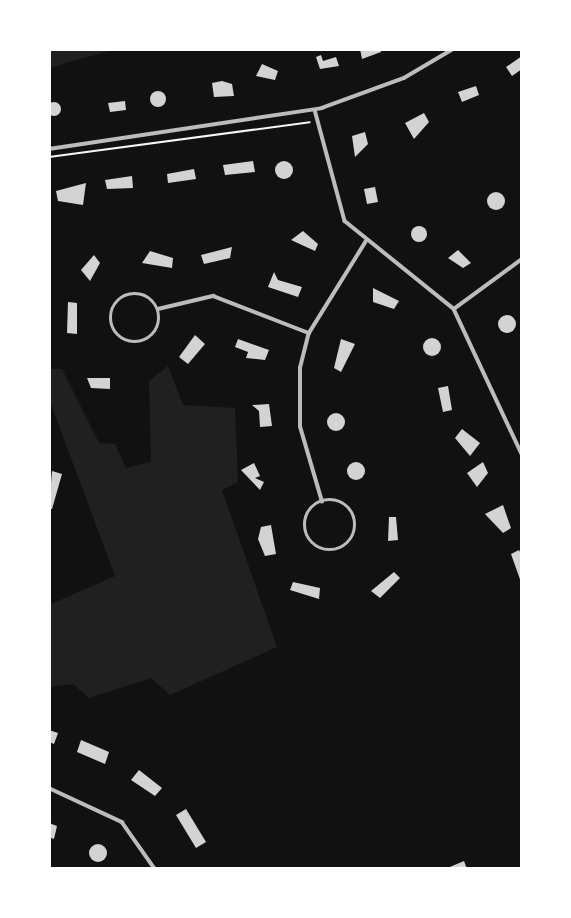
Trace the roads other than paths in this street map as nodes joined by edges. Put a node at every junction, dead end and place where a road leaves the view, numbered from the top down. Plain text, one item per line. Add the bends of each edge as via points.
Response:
1 (453, 49) edge
2 (315, 110) junction
3 (49, 149) edge
4 (366, 241) junction
5 (522, 259) edge
6 (158, 309) junction
7 (454, 309) junction
8 (309, 333) junction
9 (522, 453) edge
10 (322, 502) junction
11 (49, 788) edge
12 (155, 869) edge

1 - 2 street via 404,78
2 - 3 street
2 - 4 street via 339,210
4 - 7 street via 424,279
4 - 8 street
5 - 7 street
6 - 6 street via 155,332 142,341 127,341 112,323 114,307 132,294 148,297
6 - 8 street via 213,296
7 - 9 street
8 - 10 street via 297,399
10 - 10 street via 309,512 308,537 321,548 338,549 354,531 352,514 339,502
11 - 12 street via 122,822

